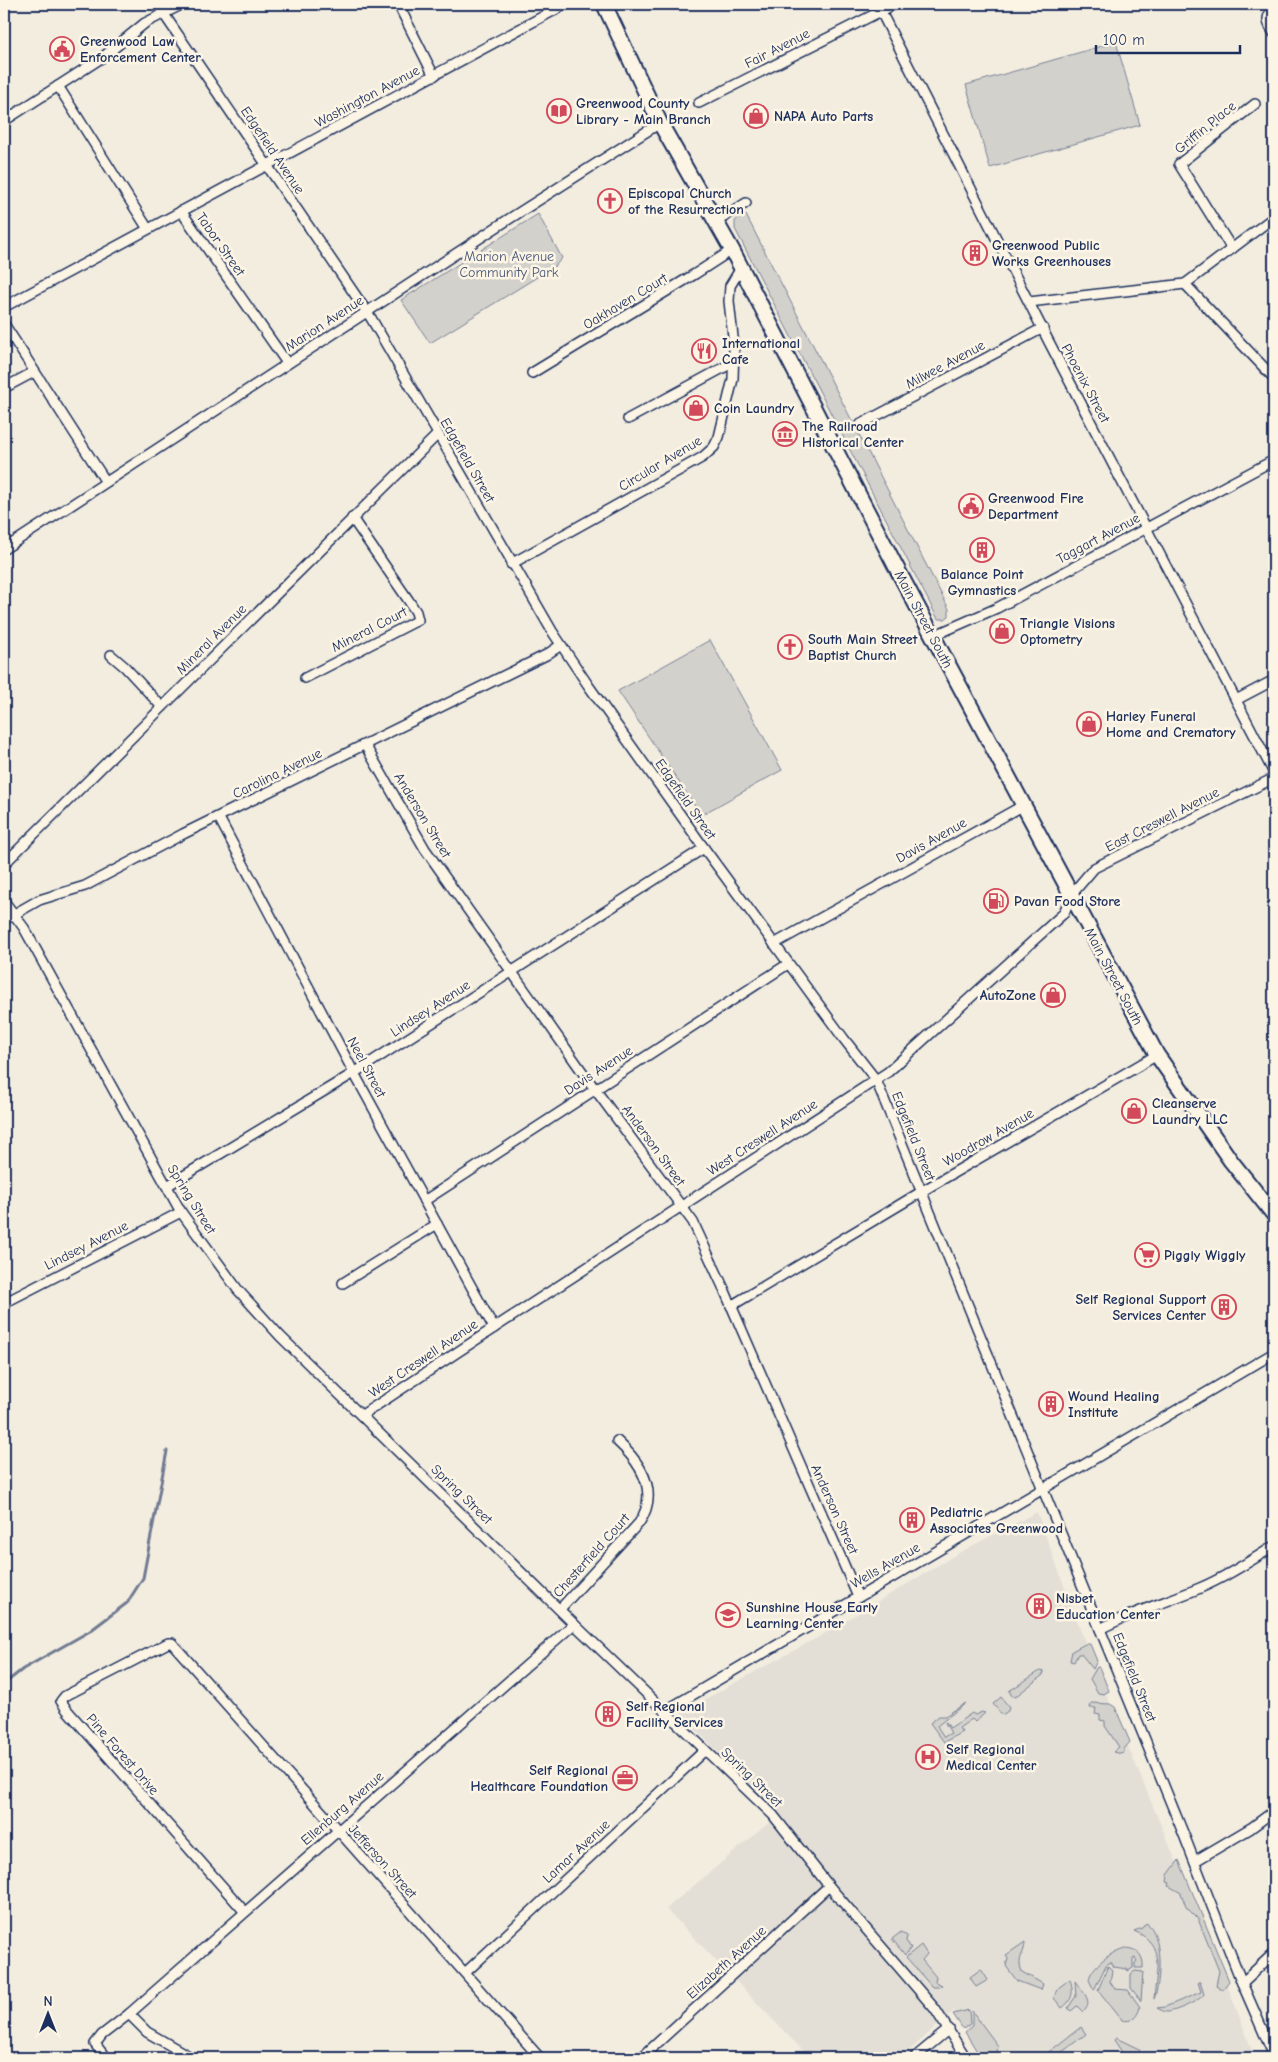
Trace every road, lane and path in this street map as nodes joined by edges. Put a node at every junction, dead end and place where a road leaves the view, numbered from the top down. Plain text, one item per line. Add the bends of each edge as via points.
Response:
1 (157, 4) edge
2 (183, 4) edge
3 (398, 4) edge
4 (566, 4) edge
5 (604, 4) edge
6 (895, 4) edge
7 (879, 7) edge
8 (1274, 8) edge
9 (164, 14) junction
10 (1274, 33) edge
11 (434, 76) junction
12 (58, 86) junction
13 (699, 103) dead end
14 (1255, 104) dead end
15 (4, 121) edge
16 (660, 123) junction
17 (267, 166) junction
18 (746, 203) dead end
19 (181, 211) junction
20 (1274, 217) edge
21 (716, 222) junction
22 (148, 229) junction
23 (1232, 249) junction
24 (732, 250) junction
25 (741, 268) junction
26 (1185, 284) junction
27 (1029, 302) junction
28 (4, 307) edge
29 (367, 312) junction
30 (4, 324) edge
31 (1043, 328) junction
32 (734, 362) junction
33 (287, 363) junction
34 (34, 372) junction
35 (532, 373) dead end
36 (1274, 378) edge
37 (4, 388) edge
38 (628, 419) dead end
39 (861, 424) dead end
40 (438, 434) junction
41 (1274, 460) edge
42 (106, 482) junction
43 (352, 518) junction
44 (1147, 528) junction
45 (4, 549) edge
46 (511, 564) junction
47 (933, 636) junction
48 (561, 645) junction
49 (111, 655) dead end
50 (305, 678) dead end
51 (1274, 680) edge
52 (1236, 700) junction
53 (162, 707) junction
54 (365, 745) junction
55 (1274, 773) edge
56 (1274, 778) edge
57 (1024, 805) junction
58 (219, 818) junction
59 (704, 848) junction
60 (4, 864) edge
61 (1071, 895) junction
62 (4, 901) edge
63 (14, 914) junction
64 (4, 920) edge
65 (774, 944) junction
66 (788, 964) junction
67 (512, 971) junction
68 (1156, 1055) junction
69 (354, 1073) junction
70 (876, 1080) junction
71 (596, 1088) junction
72 (167, 1186) junction
73 (922, 1193) junction
74 (424, 1201) junction
75 (682, 1206) junction
76 (181, 1212) junction
77 (1274, 1215) edge
78 (437, 1224) junction
79 (343, 1284) dead end
80 (4, 1303) edge
81 (731, 1306) junction
82 (494, 1328) junction
83 (1274, 1353) edge
84 (362, 1415) junction
85 (617, 1441) dead end
86 (1043, 1490) junction
87 (1274, 1546) edge
88 (858, 1597) junction
89 (560, 1609) junction
90 (574, 1624) junction
91 (1100, 1629) junction
92 (164, 1645) joint
93 (665, 1711) junction
94 (705, 1750) junction
95 (1274, 1811) edge
96 (337, 1830) junction
97 (1195, 1862) junction
98 (829, 1886) junction
99 (244, 1911) junction
100 (1274, 1953) edge
101 (465, 1973) junction
102 (1242, 1983) junction
103 (129, 2014) junction
104 (949, 2029) junction
105 (1274, 2056) edge
106 (106, 2058) edge
107 (192, 2058) edge
108 (540, 2058) edge
109 (641, 2058) edge
110 (914, 2058) edge
111 (966, 2058) edge

1 - 9 street, Edgefield Avenue
2 - 9 street
3 - 11 street
4 - 11 street, Washington Avenue
5 - 16 main road, Main Street South
6 - 7 street, Fair Avenue
7 - 13 street, Fair Avenue
7 - 27 street, Phoenix Street
8 - 10 street via 1267,18
9 - 12 street via 145,23 103,57
9 - 17 street, Edgefield Avenue
11 - 17 street, Washington Avenue
12 - 15 street
12 - 22 street
14 - 23 street, Griffin Place via 1179,164
16 - 21 main road, Main Street South
16 - 29 street, Marion Avenue
17 - 19 street, Washington Avenue
17 - 29 street, Edgefield Avenue
18 - 21 street
19 - 22 street, Tabor Street
19 - 33 street, Tabor Street
20 - 23 street
21 - 24 main road, Main Street South
22 - 28 street
23 - 26 street
24 - 25 main road, Main Street South
24 - 35 street, Oakhaven Court
25 - 32 street, Circular Avenue via 730,286
25 - 47 main road, Main Street South
26 - 27 street
26 - 36 street
27 - 31 street, Phoenix Street
29 - 33 street, Marion Avenue
29 - 40 street, Edgefield Street
30 - 34 street
31 - 39 street, Milwee Avenue
31 - 44 street, Phoenix Street
32 - 38 street
32 - 46 street, Circular Avenue via 719,437 708,454
33 - 42 street, Marion Avenue
34 - 37 street
34 - 42 street
40 - 43 street, Mineral Avenue
40 - 46 street, Edgefield Street
41 - 44 street, Taggart Avenue
42 - 45 street, Marion Avenue
43 - 50 street, Mineral Court via 409,601 418,620
43 - 53 street, Mineral Avenue
44 - 47 street, Taggart Avenue via 996,608
44 - 52 street, Phoenix Street
46 - 48 street, Edgefield Street
47 - 57 main road, Main Street South
48 - 54 street, Carolina Avenue
48 - 59 street, Edgefield Street
49 - 53 street
51 - 52 street
52 - 55 street, Phoenix Street
53 - 60 street, Mineral Avenue
54 - 58 street, Carolina Avenue
54 - 67 street, Anderson Street via 425,849
56 - 61 street, East Creswell Avenue via 1094,868
57 - 61 main road, Main Street South
57 - 65 street, Davis Avenue
58 - 63 street, Carolina Avenue via 85,886 39,900
58 - 69 street, Neel Street
59 - 65 street, Edgefield Street
59 - 67 street, Lindsey Avenue
61 - 68 main road, Main Street South
61 - 70 street, West Creswell Avenue via 1064,912
62 - 63 street, Spring Street
63 - 64 street, Carolina Avenue
63 - 72 street, Spring Street
65 - 66 street, Edgefield Street
66 - 70 street, Edgefield Street
66 - 71 street, Davis Avenue
67 - 69 street, Lindsey Avenue
67 - 71 street, Anderson Street
68 - 73 street, Woodrow Avenue
68 - 77 main road, Main Street South via 1231,1161
69 - 72 street, Lindsey Avenue
69 - 74 street, Neel Street
70 - 73 street, Edgefield Street
70 - 75 street, West Creswell Avenue
71 - 74 street, Davis Avenue
71 - 75 street, Anderson Street
72 - 76 street, Spring Street
73 - 81 street, Woodrow Avenue
73 - 86 street, Edgefield Street
74 - 78 street, Neel Street
75 - 81 street, Anderson Street via 698,1232
75 - 82 street, West Creswell Avenue
76 - 80 street, Lindsey Avenue
76 - 84 street, Spring Street via 254,1309
78 - 79 street
78 - 82 street, Neel Street
81 - 88 street, Anderson Street
82 - 84 street, West Creswell Avenue
83 - 86 street, Wells Avenue
84 - 89 street, Spring Street
85 - 89 street, Chesterfield Court via 635,1459 643,1473 648,1493 647,1508 639,1523
86 - 88 street, Wells Avenue
86 - 91 street, Edgefield Street
87 - 91 street via 1202,1588
88 - 93 street, Wells Avenue
89 - 90 street, Spring Street
90 - 93 street, Spring Street
90 - 96 street, Ellenburg Avenue
91 - 97 street, Edgefield Street
92 - 96 street, Jefferson Street via 172,1643 177,1647
92 - 99 street, Pine Forest Drive via 61,1701
93 - 94 street, Spring Street
94 - 98 street, Spring Street via 773,1815
94 - 101 street, Lamar Avenue
95 - 97 street
96 - 99 street, Ellenburg Avenue
96 - 101 street, Jefferson Street
97 - 102 street, Edgefield Street
98 - 104 street, Spring Street
98 - 109 street, Elizabeth Avenue
99 - 103 street, Ellenburg Avenue
100 - 102 street
101 - 108 street, Jefferson Street
102 - 105 street, Edgefield Street
103 - 106 street, Ellenburg Avenue via 96,2041
103 - 107 street via 146,2032
104 - 110 street
104 - 111 street, Spring Street

